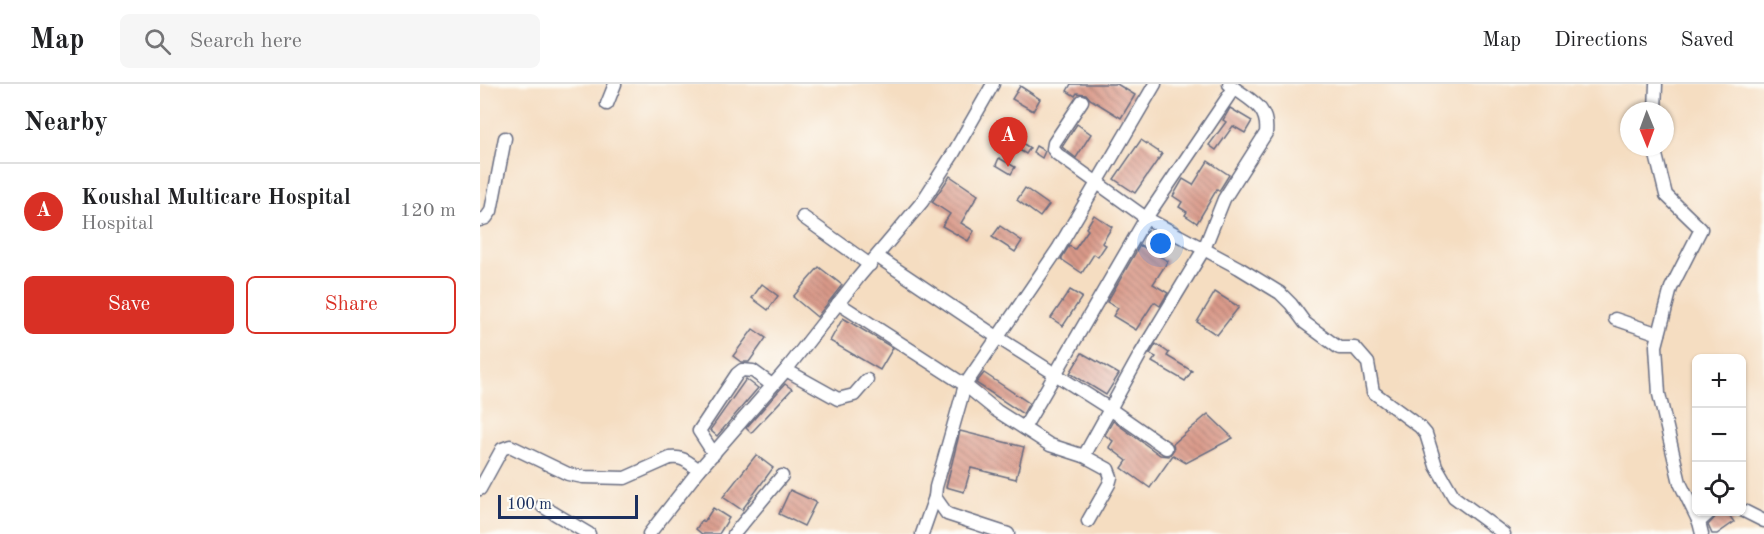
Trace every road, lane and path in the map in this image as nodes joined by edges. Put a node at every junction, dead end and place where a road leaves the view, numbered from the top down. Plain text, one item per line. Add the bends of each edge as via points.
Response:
1 (615, 84) edge
2 (993, 84) edge
3 (1155, 84) edge
4 (1656, 84) edge
5 (1232, 86) edge
6 (1082, 101) dead end
7 (1655, 102) edge
8 (607, 104) dead end
9 (505, 138) dead end
10 (1656, 156) edge
11 (1096, 183) junction
12 (803, 217) dead end
13 (1146, 218) junction
14 (480, 220) edge
15 (1204, 249) junction
16 (874, 261) junction
17 (838, 303) junction
18 (1615, 319) dead end
19 (1659, 334) junction
20 (997, 338) junction
21 (786, 370) junction
22 (1055, 374) junction
23 (867, 380) dead end
24 (772, 385) junction
25 (965, 385) junction
26 (1110, 409) junction
27 (1024, 428) junction
28 (1166, 448) dead end
29 (714, 454) junction
30 (1084, 456) junction
31 (699, 470) junction
32 (782, 476) dead end
33 (480, 489) edge
34 (935, 497) junction
35 (542, 506) dead end
36 (1746, 512) edge
37 (1088, 521) dead end
38 (1764, 521) edge
39 (1701, 528) edge
40 (589, 534) edge
41 (649, 534) edge
42 (734, 534) edge
43 (922, 534) edge
44 (1008, 534) edge
45 (1504, 534) edge

1 - 8 street
2 - 16 street via 922,202
3 - 11 street
4 - 7 street
5 - 13 street
5 - 15 street via 1264,111 1266,133 1224,199
6 - 11 street via 1053,149
9 - 14 street via 490,211
10 - 19 street via 1666,195 1701,229 1671,288
11 - 13 street
11 - 20 street via 1058,249
12 - 16 street
13 - 15 street
13 - 22 street
15 - 26 street
15 - 45 street via 1280,293 1305,323 1339,348 1354,348 1368,363 1373,392 1426,434 1436,466 1454,497
16 - 17 street
16 - 20 street
17 - 21 street
17 - 25 street
18 - 19 street
19 - 39 street via 1659,394 1680,483
20 - 22 street
20 - 25 street
21 - 23 street via 838,399 854,395
21 - 24 street
22 - 26 street
22 - 27 street
24 - 29 street
24 - 29 street via 753,371 742,370 737,374 699,431
25 - 27 street
25 - 34 street
26 - 28 street
26 - 30 street
27 - 30 street via 1050,445
29 - 31 street
30 - 37 street via 1108,469 1111,477
31 - 33 street via 678,457 625,478 575,476 506,446
31 - 41 street
32 - 42 street
34 - 43 street
34 - 44 street via 947,514
35 - 40 street
36 - 38 street

